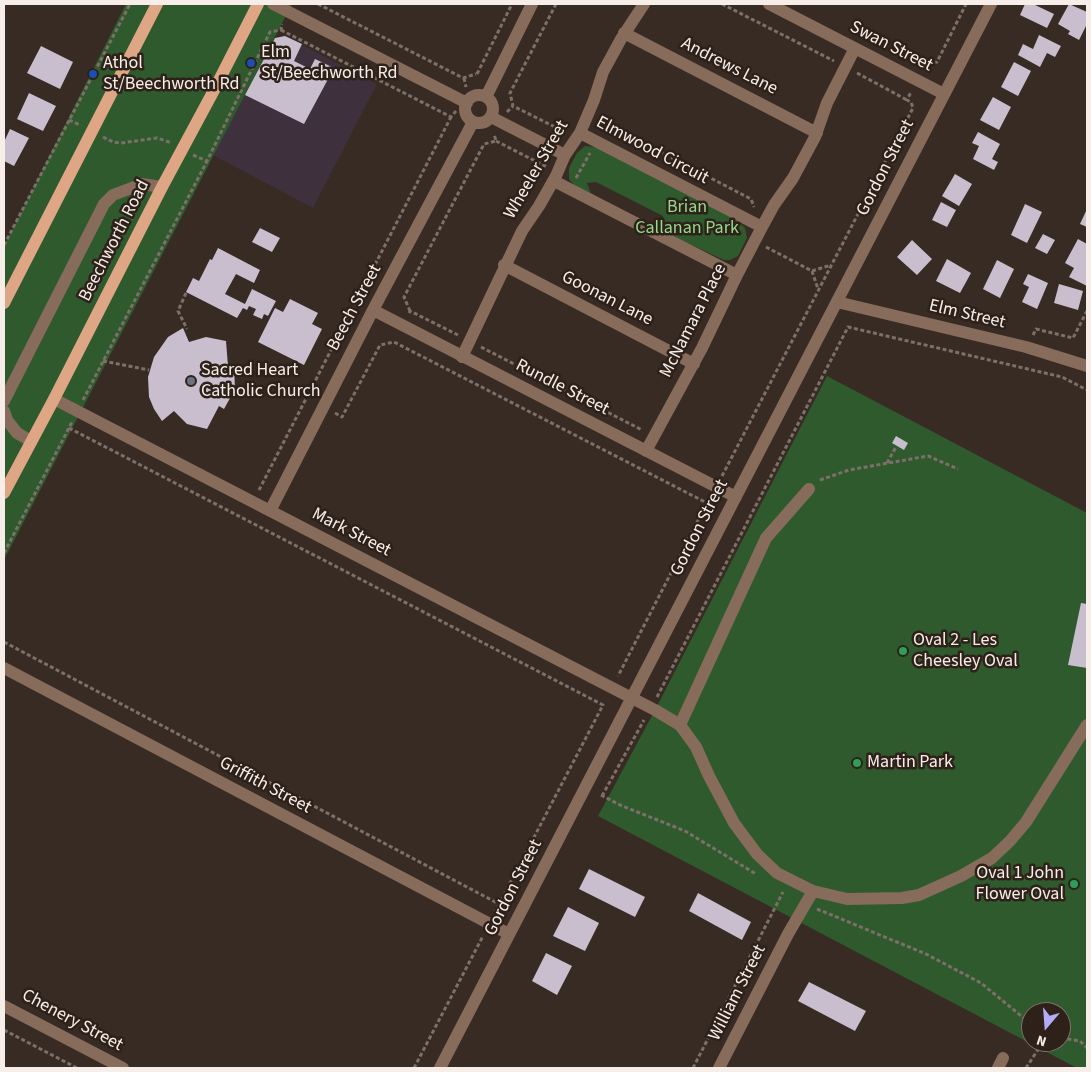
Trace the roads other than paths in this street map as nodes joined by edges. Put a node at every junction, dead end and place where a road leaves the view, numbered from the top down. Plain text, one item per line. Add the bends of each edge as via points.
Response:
1 (157, 4) edge
2 (258, 4) edge
3 (273, 4) edge
4 (532, 4) edge
5 (644, 4) edge
6 (769, 4) edge
7 (991, 4) edge
8 (624, 33) junction
9 (855, 48) junction
10 (944, 94) junction
11 (486, 97) junction
12 (466, 103) junction
13 (496, 119) junction
14 (473, 122) junction
15 (817, 133) junction
16 (578, 135) junction
17 (565, 155) junction
18 (556, 177) junction
19 (162, 187) junction
20 (764, 223) junction
21 (504, 265) junction
22 (737, 275) junction
23 (837, 302) junction
24 (4, 303) edge
25 (373, 310) junction
26 (462, 357) junction
27 (1086, 363) edge
28 (694, 364) junction
29 (54, 399) junction
30 (4, 401) edge
31 (4, 411) edge
32 (31, 441) junction
33 (646, 451) junction
34 (809, 489) road end
35 (4, 493) edge
36 (736, 497) junction
37 (270, 511) junction
38 (4, 668) edge
39 (631, 699) junction
40 (680, 725) junction
41 (1087, 725) edge
42 (813, 891) junction
43 (509, 934) junction
44 (4, 1006) edge
45 (123, 1068) edge
46 (440, 1068) edge
47 (719, 1068) edge

1 - 24 main road
2 - 19 main road, Beechworth Road
3 - 12 street
4 - 11 street
5 - 8 street, Wheeler Street
6 - 9 street, Swan Street
7 - 10 street, Gordon Street
8 - 15 street, Andrews Lane
8 - 16 street, Wheeler Street via 603,72
9 - 10 street, Swan Street
9 - 15 street, McNamara Place via 827,104
10 - 23 street, Gordon Street
11 - 12 street via 474,96
11 - 13 street via 493,106
12 - 14 street via 466,115
13 - 14 street
13 - 17 street
14 - 25 street, Beech Street
15 - 20 street, McNamara Place
16 - 17 street, Wheeler Street
16 - 20 street, Elmwood Circuit via 595,140
17 - 18 street, Wheeler Street
18 - 21 street, Wheeler Street via 524,225
18 - 22 street via 570,189
19 - 29 main road, Beechworth Road
19 - 30 street via 142,184 113,195 104,204
20 - 22 street, McNamara Place
21 - 26 street, Wheeler Street
21 - 28 street, Goonan Lane
22 - 28 street, McNamara Place
23 - 27 street, Elm Street
23 - 36 street, Gordon Street
25 - 26 street, Rundle Street
25 - 37 street, Beech Street
26 - 33 street, Rundle Street
28 - 33 street, McNamara Place
29 - 32 main road, Beechworth Road
29 - 37 street, Mark Street
31 - 32 street via 17,433
32 - 35 main road, Beechworth Road
33 - 36 street, Rundle Street
34 - 40 street via 766,538
36 - 39 street, Gordon Street
37 - 39 street, Mark Street
38 - 43 street, Griffith Street
39 - 40 street, Mark Street
39 - 43 street, Gordon Street
40 - 42 street via 696,747 734,823 757,854 777,873
41 - 42 street via 1026,822 992,858 919,895 847,899
42 - 47 street, William Street
43 - 46 street, Gordon Street
44 - 45 street, Chenery Street

